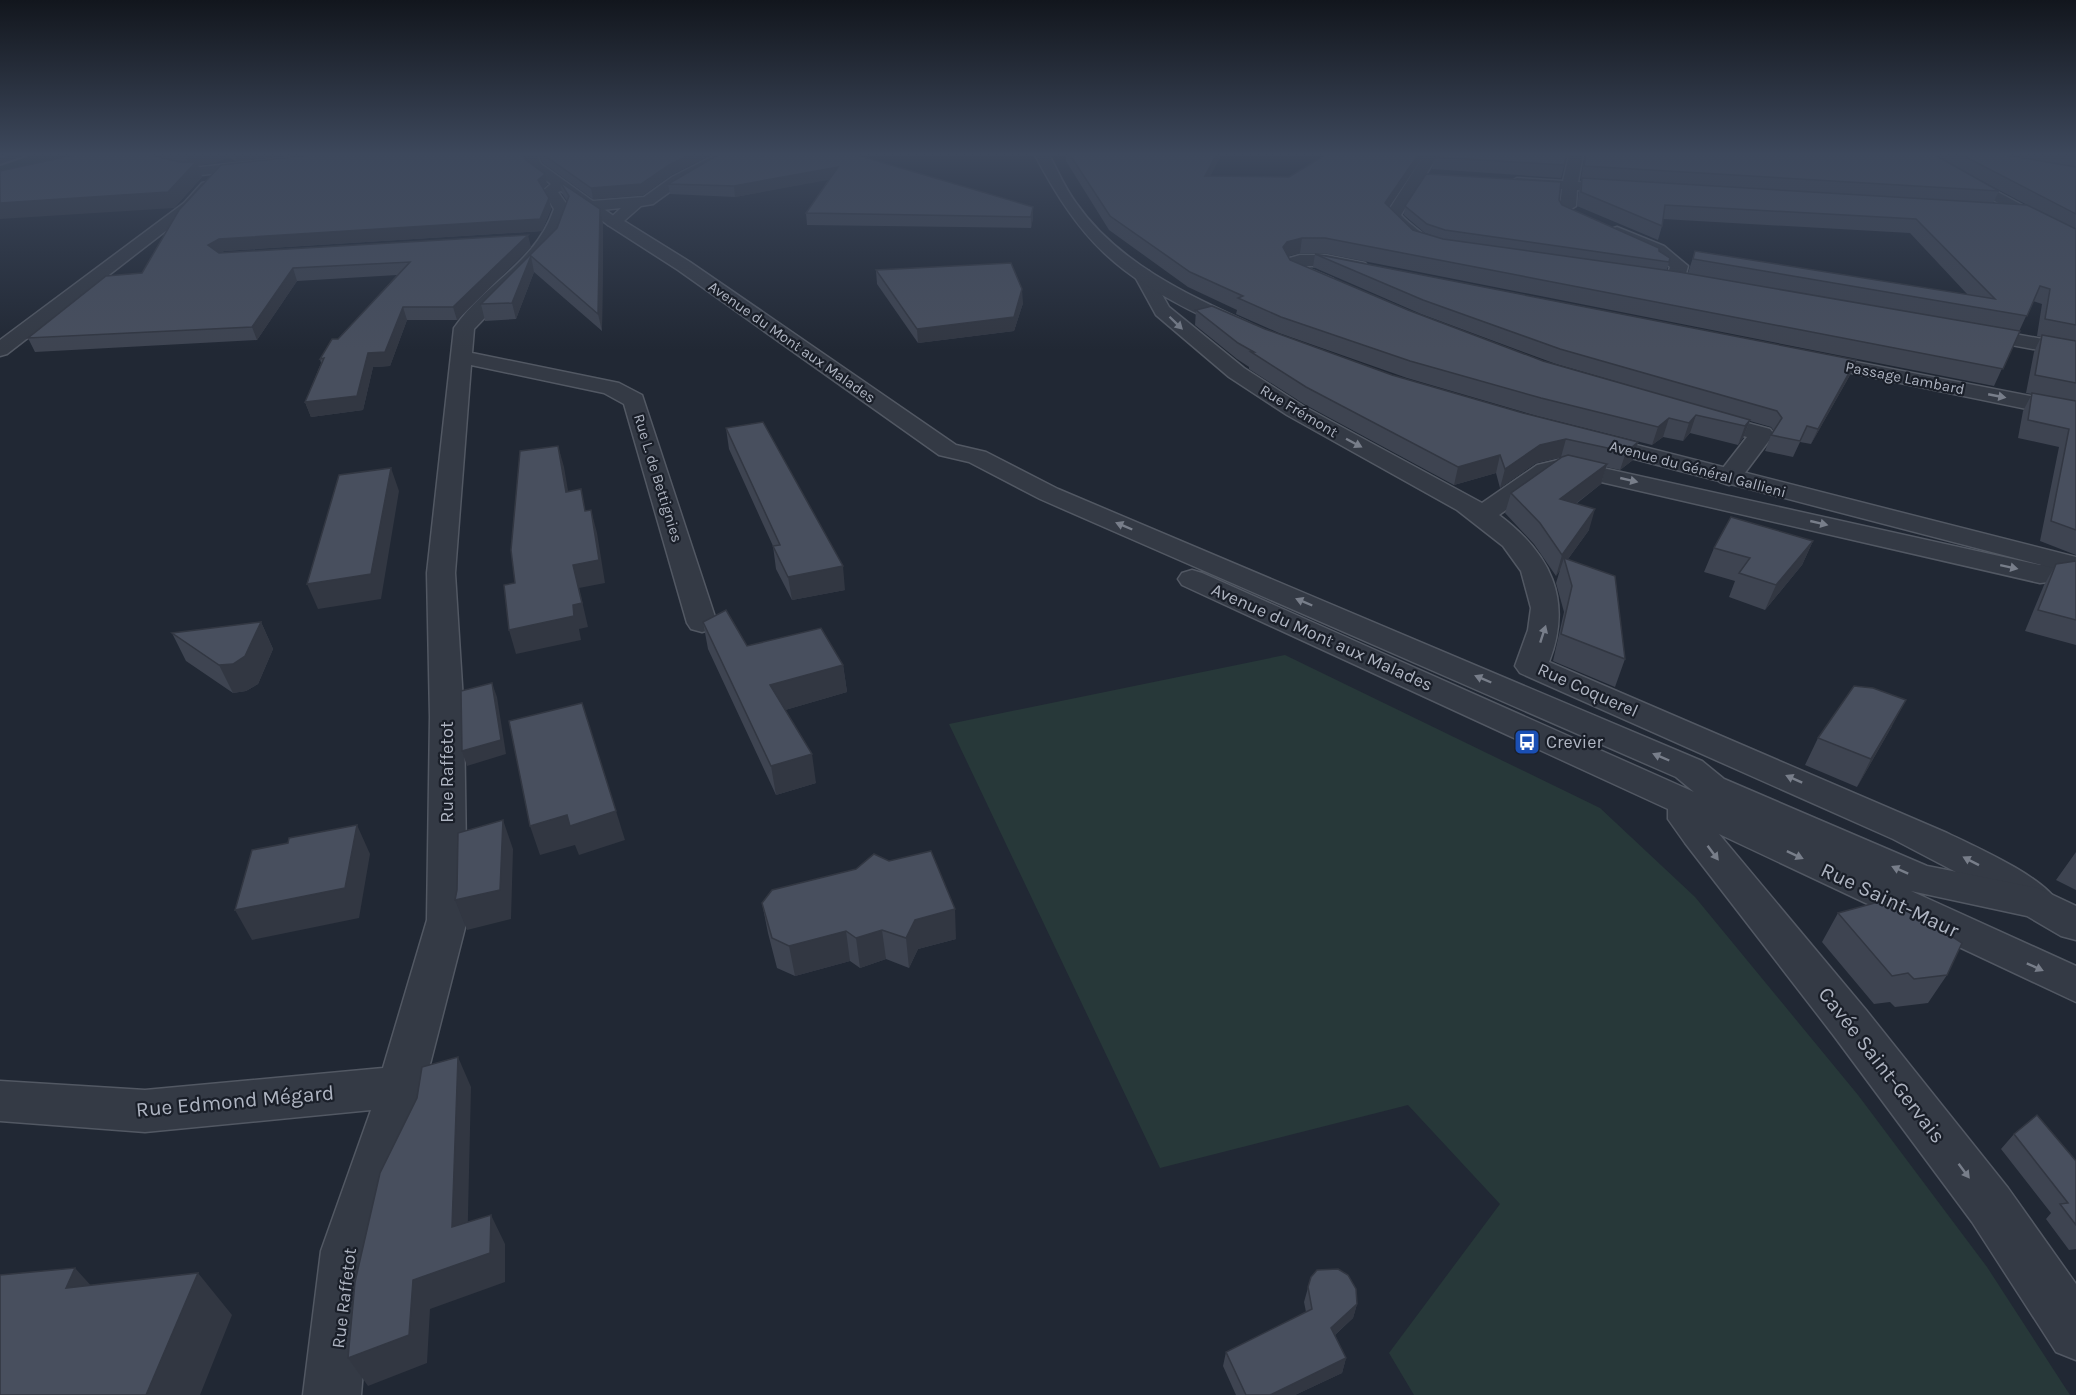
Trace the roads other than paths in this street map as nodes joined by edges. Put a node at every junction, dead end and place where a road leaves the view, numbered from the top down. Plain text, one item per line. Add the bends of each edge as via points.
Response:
1 (170, 220) edge
2 (554, 220) edge
3 (612, 220) edge
4 (618, 220) edge
5 (642, 220) edge
6 (1081, 220) edge
7 (1398, 220) edge
8 (2038, 220) edge
9 (615, 222) junction
10 (1605, 227) edge
11 (2076, 227) edge
12 (2053, 228) junction
13 (634, 235) junction
14 (2076, 241) edge
15 (1441, 246) edge
16 (1380, 272) edge
17 (1143, 276) junction
18 (1340, 289) edge
19 (1726, 290) edge
20 (1948, 328) edge
21 (1262, 336) edge
22 (0, 350) edge
23 (2076, 351) edge
24 (1785, 354) edge
25 (462, 357) junction
26 (2076, 412) edge
27 (1685, 413) edge
28 (1568, 434) edge
29 (1729, 477) junction
30 (1482, 515) junction
31 (2076, 568) edge
32 (702, 623) edge
33 (1700, 801) junction
34 (2038, 903) junction
35 (2076, 925) edge
36 (2076, 985) edge
37 (399, 1087) junction
38 (0, 1101) edge
39 (2076, 1332) edge
40 (332, 1395) edge

1 - 22 street
2 - 25 street, Rue Raffetot via 540,238 541,254 477,309 464,328
3 - 9 street, Avenue du Mont aux Malades
4 - 9 street
5 - 13 street
6 - 17 street via 1102,245
7 - 15 street via 1418,239
8 - 12 street
9 - 13 street, Avenue du Mont aux Malades
10 - 19 street via 1665,252 1679,266 1669,279
11 - 12 street
12 - 14 street
13 - 33 street, Avenue du Mont aux Malades via 948,450 957,464 1047,515
16 - 18 street via 1323,260 1292,263 1295,269
17 - 21 street
17 -> 30 street, Rue Frémont via 1158,305 1207,352 1279,402
20 - 23 street
24 -> 26 street, Passage Lambard
25 - 32 street, Rue L. de Bettignies via 611,388 634,400
25 - 37 street, Rue Raffetot via 441,573 447,717 447,920
27 - 29 street via 1762,434
28 - 29 street, Avenue du Général Gallieni
29 - 31 street, Avenue du Général Gallieni
30 -> 31 street via 1546,470 1562,466 2040,574
34 -> 30 street, Rue Coquerel via 1998,875 1917,834 1531,666 1546,624 1545,597 1535,570 1512,540
34 -> 33 street, Rue Saint-Maur via 1919,879
33 -> 36 street, Rue Saint-Maur
33 -> 39 street, Cavée Saint-Gervais via 1687,819 1692,827 1850,1023 1989,1205
34 - 35 street, Rue Saint-Maur
37 - 38 street, Rue Edmond Mégard via 145,1111
37 - 40 street, Rue Raffetot via 347,1251

